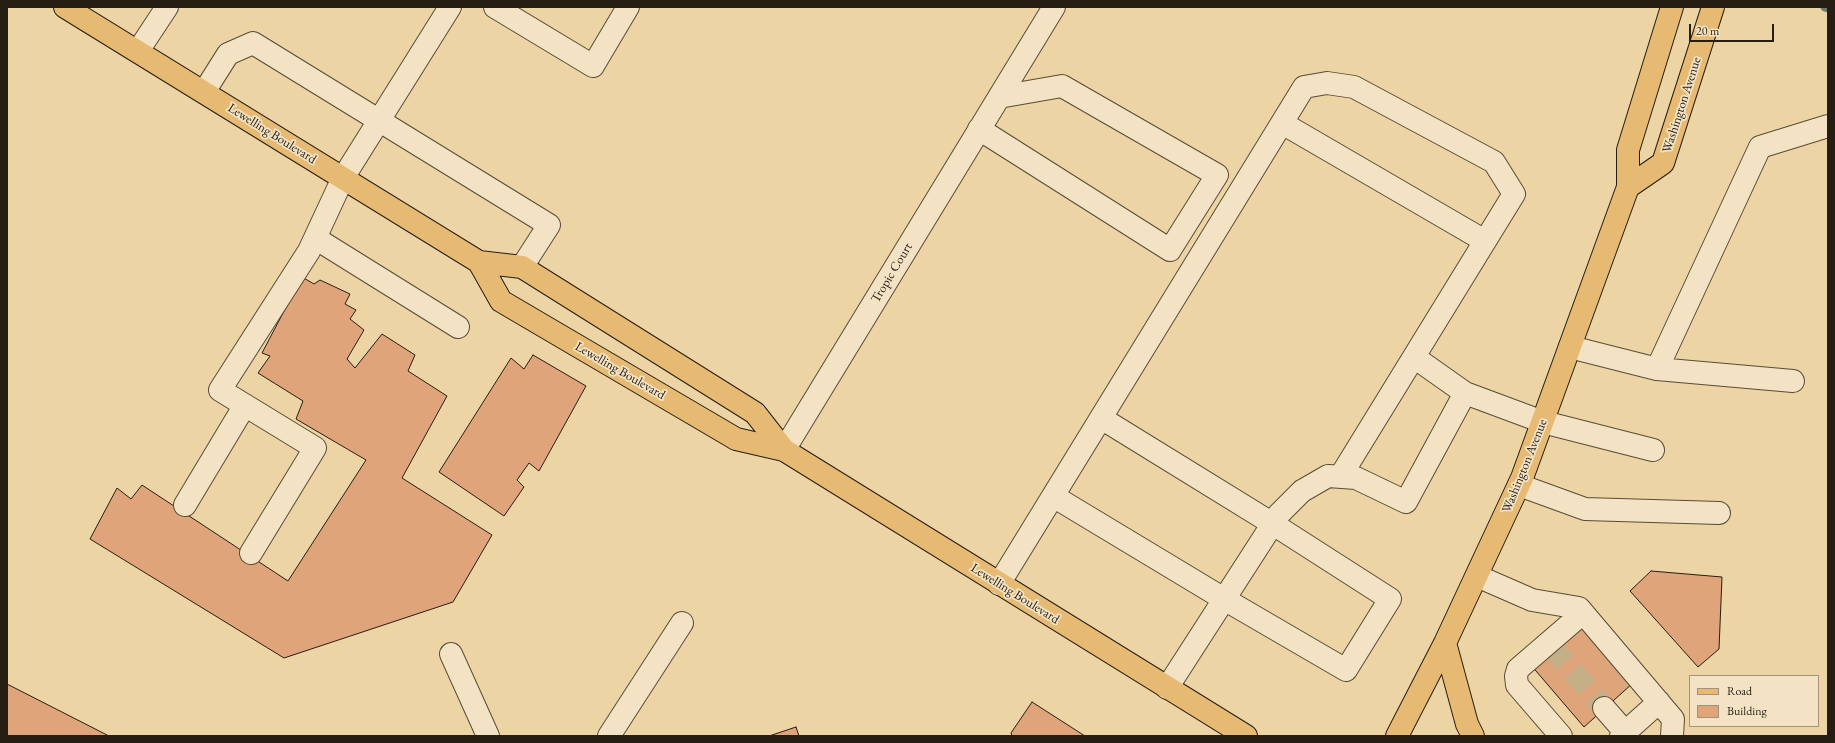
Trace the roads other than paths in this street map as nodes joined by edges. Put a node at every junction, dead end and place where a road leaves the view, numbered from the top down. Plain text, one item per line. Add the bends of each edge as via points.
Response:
1 (65, 7) edge
2 (167, 7) edge
3 (450, 7) edge
4 (495, 7) edge
5 (628, 7) edge
6 (1054, 7) edge
7 (1713, 7) edge
8 (1669, 16) edge
9 (138, 52) junction
10 (204, 92) junction
11 (999, 97) junction
12 (378, 121) junction
13 (1282, 123) junction
14 (1828, 126) edge
15 (979, 129) junction
16 (343, 178) junction
17 (1628, 187) junction
18 (315, 238) junction
19 (1485, 241) junction
20 (479, 262) junction
21 (522, 267) junction
22 (458, 327) dead end
23 (1570, 347) junction
24 (1414, 357) junction
25 (1657, 369) junction
26 (1793, 381) dead end
27 (1465, 393) junction
28 (245, 406) junction
29 (1100, 418) junction
30 (1543, 422) junction
31 (784, 450) junction
32 (1653, 450) dead end
33 (1340, 477) junction
34 (1519, 485) junction
35 (1053, 496) junction
36 (185, 505) dead end
37 (1719, 513) dead end
38 (1273, 524) junction
39 (251, 553) dead end
40 (1477, 576) junction
41 (998, 584) junction
42 (1224, 599) junction
43 (1583, 613) junction
44 (682, 623) dead end
45 (1445, 643) junction
46 (451, 654) dead end
47 (1167, 688) junction
48 (1659, 702) junction
49 (1604, 708) tunnel mouth
50 (1623, 734) edge
51 (488, 736) edge
52 (609, 736) edge
53 (1246, 736) edge
54 (1397, 736) edge
55 (1473, 736) edge
56 (1561, 736) edge
57 (1672, 736) edge

1 - 9 main road, Lewelling Boulevard
2 - 9 street
3 - 12 street
4 - 5 street via 593,66
6 - 11 street, Tropic Court
7 - 17 main road, Washington Avenue via 1663,163
8 - 17 main road, Washington Avenue via 1628,150
9 - 10 main road, Lewelling Boulevard
10 - 12 street via 228,54 253,43
10 - 16 main road, Lewelling Boulevard
11 - 15 street, Tropic Court
11 - 15 street via 1062,86 1217,175 1170,250
12 - 16 street
12 - 21 street via 549,225
13 - 19 street
13 - 19 street via 1304,87 1327,83 1354,88 1494,162 1514,194
13 - 29 street
14 - 25 street via 1760,147
15 - 31 street, Tropic Court
16 - 18 street
16 - 20 main road, Lewelling Boulevard
17 - 23 main road, Washington Avenue
18 - 22 street
18 - 28 street via 220,390
19 - 24 street
20 - 21 main road, Lewelling Boulevard
20 - 31 main road, Lewelling Boulevard via 501,301 736,439
21 - 31 main road, Lewelling Boulevard via 755,413
23 - 25 street
23 - 30 main road, Washington Avenue
24 - 27 street
24 - 33 street
25 - 26 street
27 - 30 street
27 - 33 street via 1406,502 1356,478
28 - 36 street
28 - 39 street via 315,448
29 - 35 street
29 - 38 street
30 - 32 street
30 - 34 main road, Washington Avenue
31 - 41 main road, Lewelling Boulevard
33 - 38 street via 1328,476 1302,491 1279,514
34 - 37 street via 1585,509
34 - 40 main road, Washington Avenue
35 - 41 street
35 - 42 street
38 - 42 street
38 - 42 street via 1390,599 1346,670
40 - 43 street via 1532,600 1579,608
40 - 45 main road, Washington Avenue
41 - 47 main road, Lewelling Boulevard
42 - 47 street
43 - 48 street
43 - 56 street via 1550,645 1518,669 1516,676 1517,685
44 - 52 street
45 - 54 main road, Washington Avenue
45 - 55 main road via 1467,724
46 - 51 street
47 - 53 main road, Lewelling Boulevard
48 - 50 street
48 - 57 street via 1674,719
49 - 50 street

